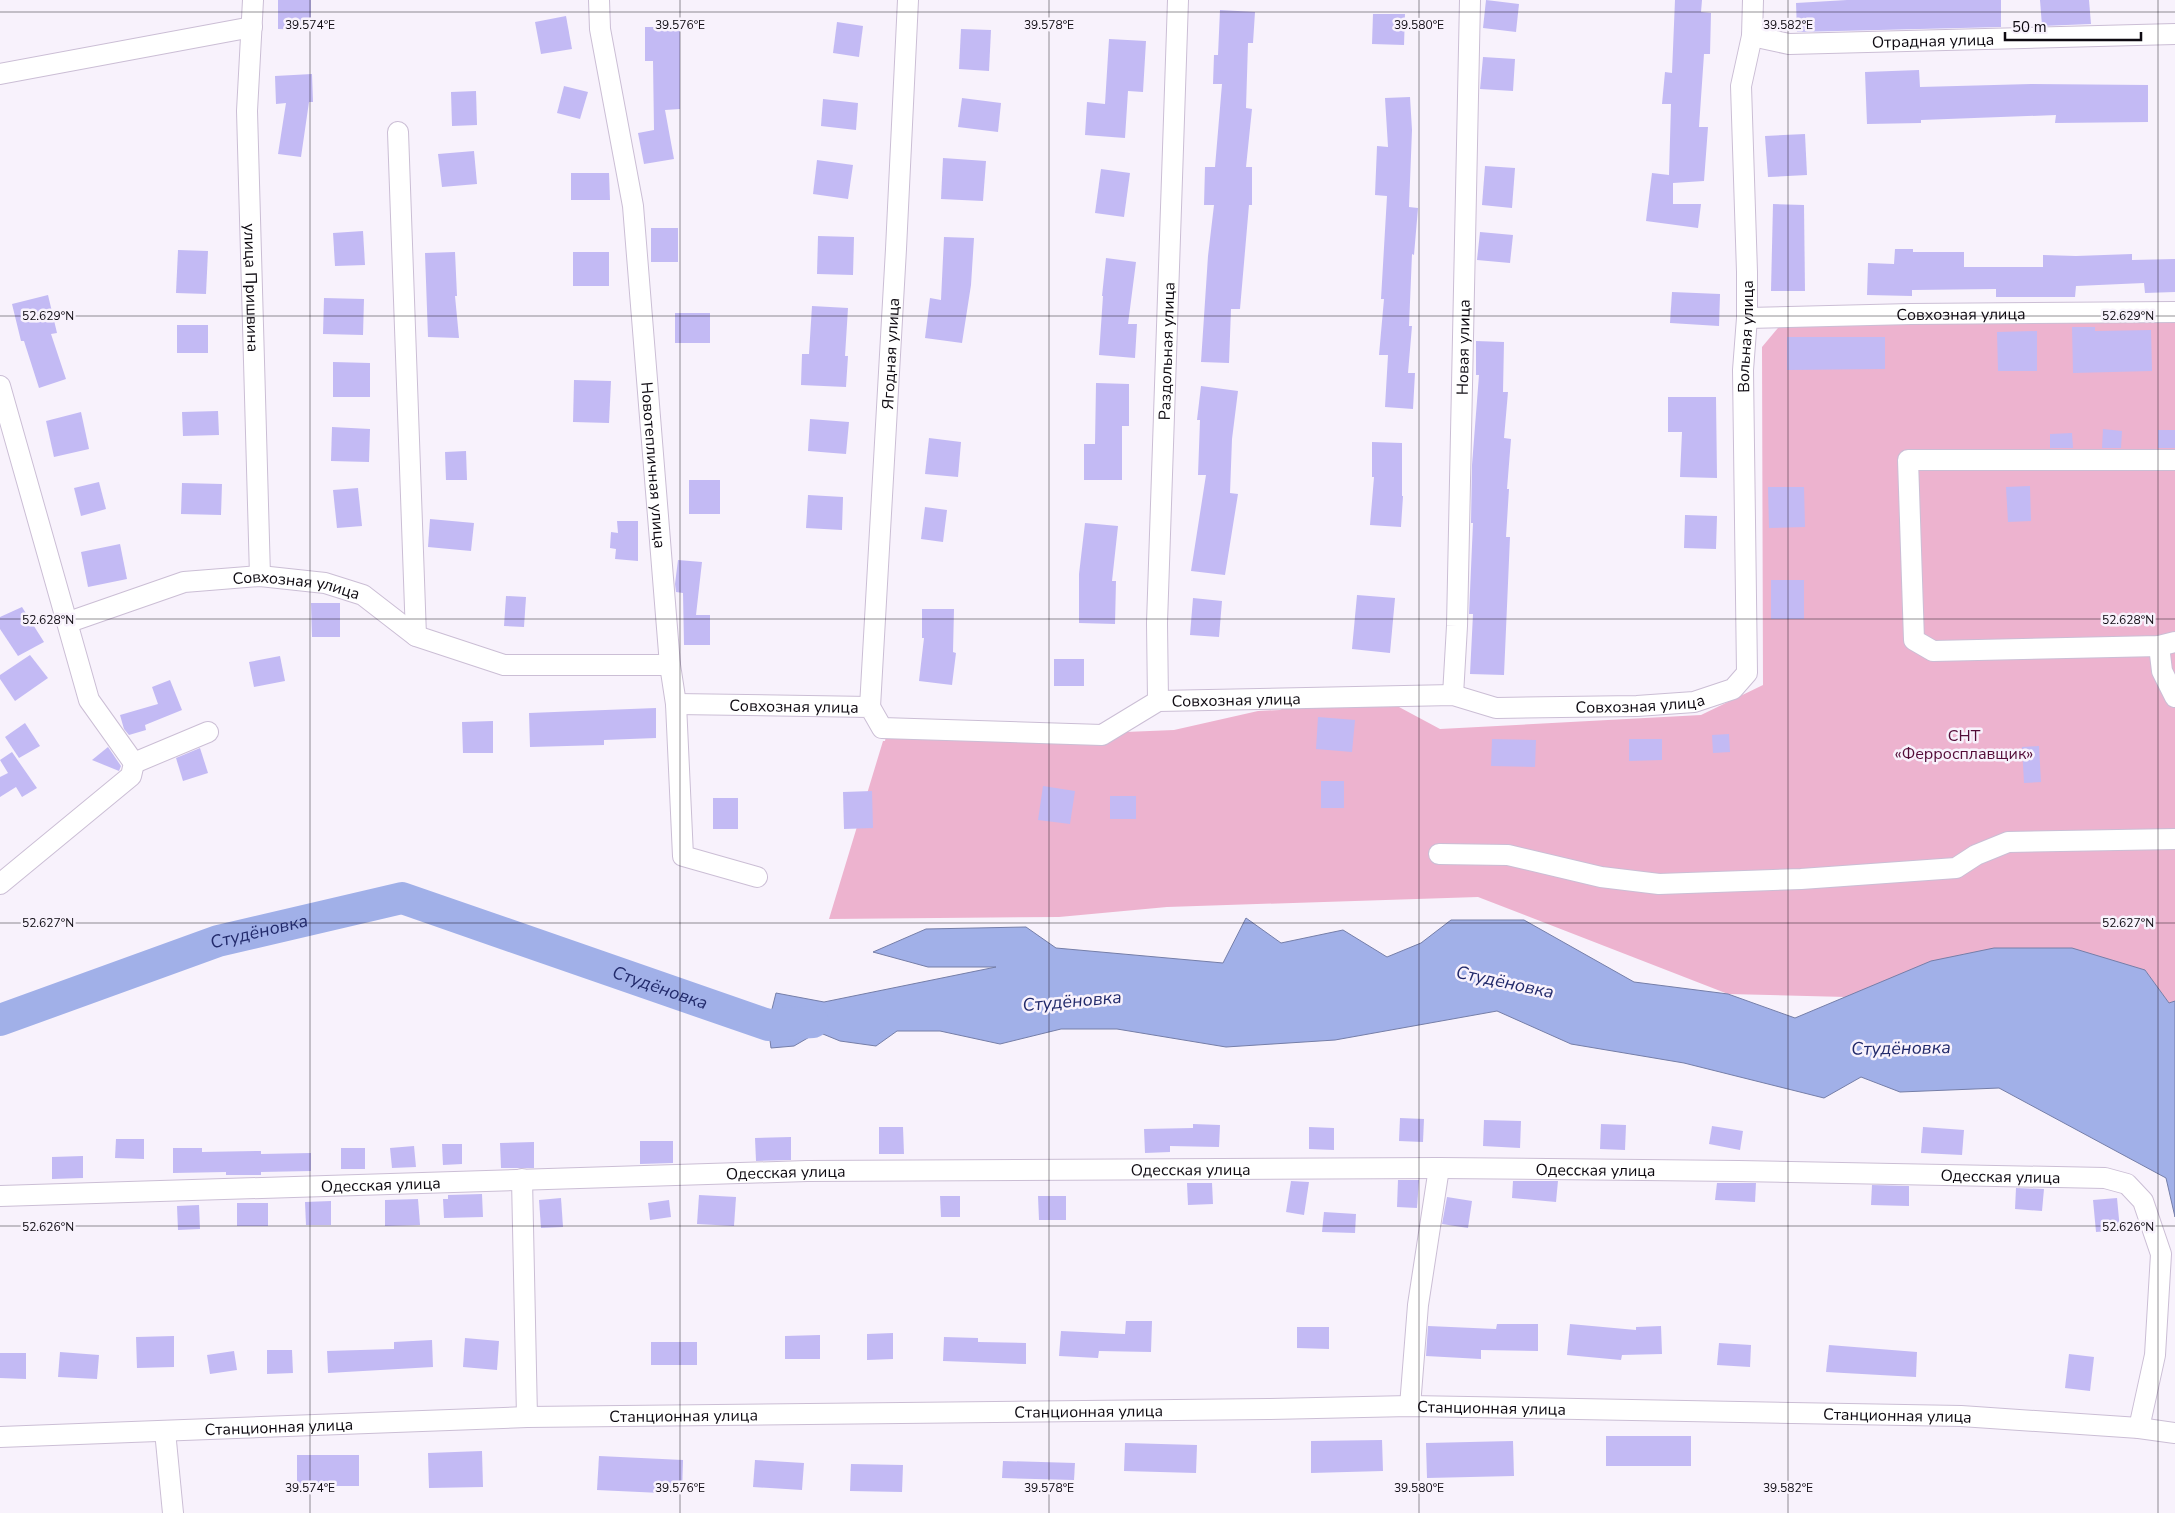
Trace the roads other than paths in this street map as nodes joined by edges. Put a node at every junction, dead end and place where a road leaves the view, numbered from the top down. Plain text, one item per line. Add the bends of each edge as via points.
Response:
1 (253, 0) edge
2 (599, 0) edge
3 (908, 0) edge
4 (1178, 0) edge
5 (1470, 0) edge
6 (1753, 0) edge
7 (252, 27) junction
8 (2175, 34) edge
9 (1752, 36) junction
10 (0, 74) edge
11 (398, 132) dead end
12 (2175, 312) edge
13 (1747, 318) junction
14 (0, 386) edge
15 (2175, 460) edge
16 (260, 576) junction
17 (69, 622) junction
18 (416, 636) junction
19 (2167, 644) edge
20 (670, 665) junction
21 (1747, 673) joint
22 (1453, 694) junction
23 (2175, 697) edge
24 (1158, 701) junction
25 (676, 704) junction
26 (870, 707) junction
27 (208, 732) dead end
28 (134, 763) junction
29 (2175, 839) edge
30 (1439, 854) dead end
31 (757, 877) dead end
32 (0, 884) edge
33 (1439, 1168) junction
34 (522, 1179) junction
35 (0, 1196) edge
36 (1410, 1406) junction
37 (527, 1416) junction
38 (2139, 1428) junction
39 (165, 1431) junction
40 (2175, 1433) edge
41 (0, 1437) edge
42 (173, 1513) edge

1 - 7 street, улица Пришвина
2 - 20 street, Новотепличная улица via 600,29 633,206
3 - 26 street, Ягодная улица
4 - 24 street, Раздольная улица via 1157,623
5 - 22 street, Новая улица
6 - 9 street, Вольная улица
7 - 10 street
7 - 16 street, улица Пришвина via 247,111
8 - 9 street, Отрадная улица via 1789,44
9 - 13 street, Вольная улица via 1741,86
11 - 18 street
12 - 13 street, Совхозная улица
13 - 21 street, Вольная улица via 1743,370
14 - 17 street
15 - 19 street via 1908,460 1914,640 1932,650
16 - 17 street, Совхозная улица via 184,582
16 - 18 street, Совхозная улица via 325,583 362,595
17 - 28 street via 90,700
18 - 20 street, Совхозная улица via 504,665
19 - 23 street via 2162,672
20 - 25 street, Новотепличная улица
21 - 22 street, Совхозная улица via 1733,689 1694,702 1638,706 1496,708
22 - 24 street, Совхозная улица
24 - 26 street, Совхозная улица via 1102,735 882,728
25 - 26 street, Совхозная улица
25 - 31 street, Новотепличная улица via 683,856
27 - 28 street
28 - 32 street via 131,776
29 - 30 street via 2008,842 1956,868 1801,879 1659,884 1601,877 1508,855
33 - 34 street, Одесская улица via 817,1171
33 - 36 street via 1418,1305
33 - 38 street, Одесская улица via 2095,1178 2128,1184 2143,1201 2160,1254 2155,1355
34 - 35 street, Одесская улица
34 - 37 street
36 - 37 street, Станционная улица
36 - 38 street, Станционная улица via 1961,1416
37 - 39 street, Станционная улица
38 - 40 street, Станционная улица
39 - 41 street, Станционная улица
39 - 42 street

